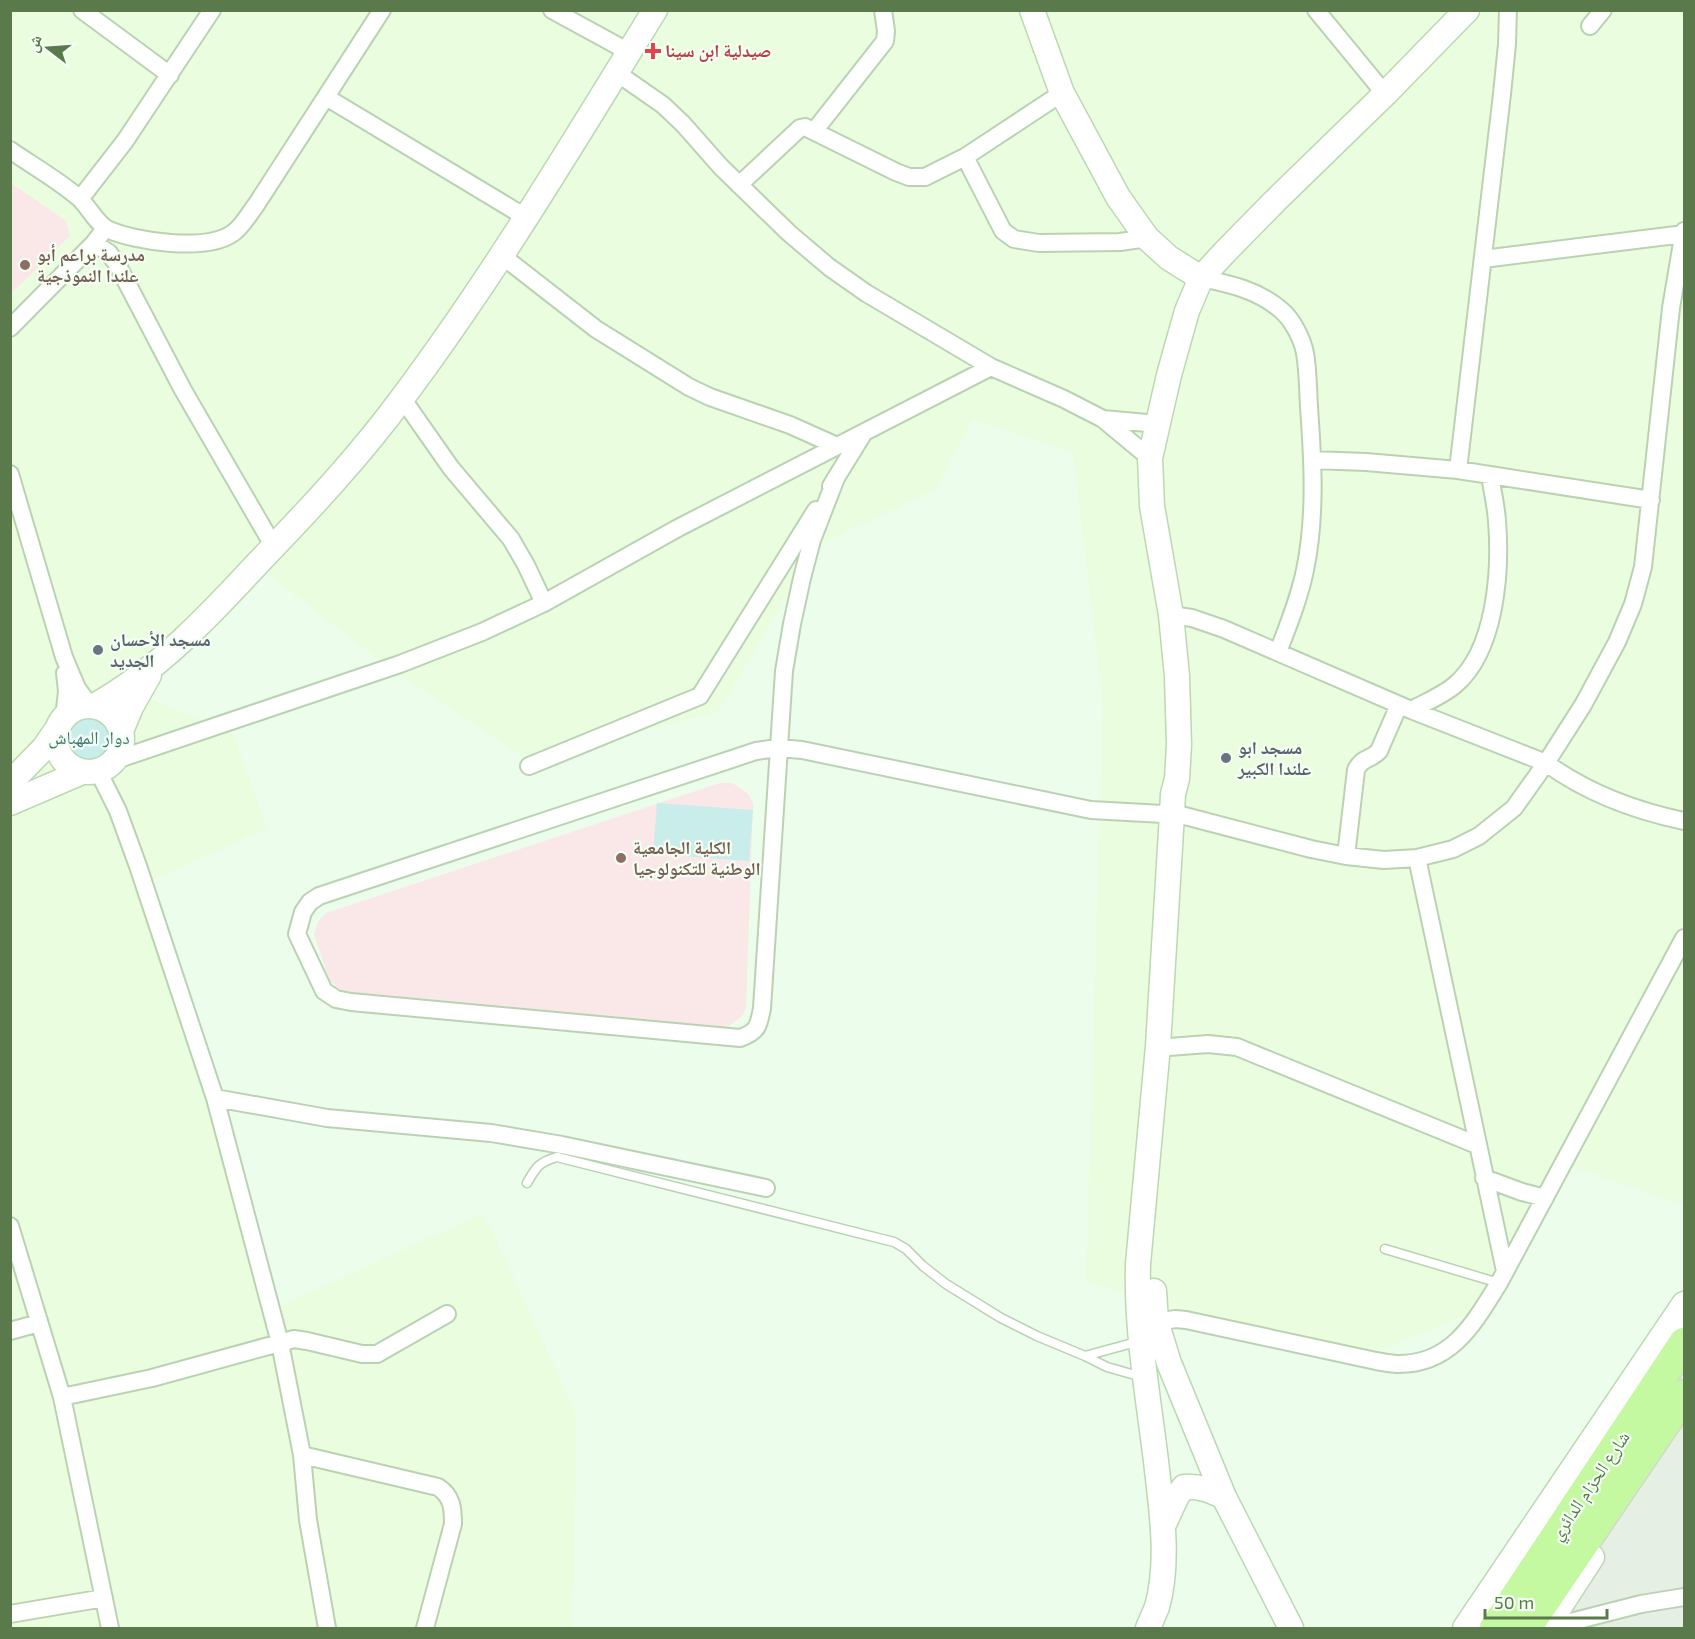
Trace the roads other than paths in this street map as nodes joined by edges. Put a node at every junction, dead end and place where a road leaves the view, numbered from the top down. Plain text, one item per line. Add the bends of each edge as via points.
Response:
1 (82, 10) edge
2 (212, 10) edge
3 (382, 10) edge
4 (552, 10) edge
5 (655, 10) edge
6 (883, 10) edge
7 (1032, 10) edge
8 (1316, 10) edge
9 (1467, 10) edge
10 (1603, 10) edge
11 (1503, 13) edge
12 (1590, 26) dead end
13 (629, 52) junction
14 (616, 73) junction
15 (170, 75) junction
16 (1062, 93) junction
17 (1386, 94) junction
18 (326, 97) junction
19 (815, 130) junction
20 (10, 150) edge
21 (965, 157) junction
22 (739, 185) junction
23 (80, 199) junction
24 (527, 218) junction
25 (105, 228) junction
26 (1684, 232) edge
27 (1147, 238) junction
28 (94, 243) junction
29 (501, 255) junction
30 (1484, 259) junction
31 (1201, 278) junction
32 (10, 328) edge
33 (991, 367) junction
34 (402, 398) junction
35 (1103, 419) junction
36 (1158, 424) junction
37 (864, 433) junction
38 (837, 446) junction
39 (1150, 458) junction
40 (1312, 460) junction
41 (1458, 470) junction
42 (10, 474) edge
43 (1490, 475) junction
44 (836, 478) junction
45 (1651, 500) junction
46 (274, 547) junction
47 (544, 603) junction
48 (1171, 615) junction
49 (1278, 652) junction
50 (64, 657) junction
51 (157, 663) junction
52 (92, 706) junction
53 (1405, 707) junction
54 (60, 724) junction
55 (121, 731) junction
56 (778, 747) junction
57 (1546, 763) junction
58 (529, 766) dead end
59 (98, 768) junction
60 (10, 783) edge
61 (10, 803) edge
62 (1177, 815) junction
63 (1684, 821) edge
64 (1346, 856) junction
65 (1417, 858) junction
66 (1684, 938) edge
67 (1169, 1047) junction
68 (215, 1098) junction
69 (1477, 1145) junction
70 (1484, 1178) junction
71 (527, 1183) dead end
72 (766, 1188) dead end
73 (1545, 1198) junction
74 (10, 1226) edge
75 (1385, 1249) dead end
76 (1502, 1277) junction
77 (1684, 1304) edge
78 (447, 1314) dead end
79 (39, 1323) junction
80 (10, 1331) edge
81 (1150, 1331) junction
82 (280, 1343) junction
83 (1684, 1343) edge
84 (1085, 1356) junction
85 (1146, 1379) junction
86 (1684, 1395) edge
87 (62, 1397) junction
88 (1684, 1419) edge
89 (302, 1455) junction
90 (1224, 1497) junction
91 (1163, 1528) junction
92 (1684, 1597) edge
93 (104, 1598) junction
94 (10, 1614) edge
95 (1556, 1623) edge
96 (110, 1629) edge
97 (327, 1629) edge
98 (425, 1629) edge
99 (1148, 1629) edge
100 (1291, 1629) edge
101 (1465, 1629) edge
102 (1495, 1629) edge
103 (1526, 1629) edge

1 - 15 street
2 - 15 street
3 - 18 street
4 - 13 street
5 - 13 street
6 - 19 street via 885,41
7 - 16 street
8 - 17 street
9 - 17 street
10 - 12 street
11 - 30 street via 1507,44
13 - 14 street
14 - 22 street via 663,105
14 - 24 street
15 - 23 street
16 - 21 street
16 - 27 street via 1118,197
17 - 31 street
18 - 24 street
18 - 25 street via 234,233 219,241 188,244 139,238
19 - 21 street via 909,177 925,177
19 - 22 street via 800,128
20 - 23 street
21 - 27 street via 1003,231 1014,239 1076,243
22 - 33 street via 789,233 866,293
23 - 25 street
24 - 29 street
25 - 28 street
26 - 30 street
26 - 45 street via 1671,308
27 - 31 street
28 - 32 street
28 - 46 street via 117,264 183,390
29 - 34 street
29 - 38 street via 596,329 689,387
30 - 41 street
31 - 36 street via 1186,311
31 - 40 street via 1235,285 1258,295 1282,310 1296,329 1305,352
33 - 35 street
33 - 37 street
34 - 46 street via 352,461
34 - 47 street via 451,468 511,539
35 - 36 street
35 - 39 street
36 - 39 street
37 - 38 street
37 - 44 street
38 - 47 street
39 - 48 street via 1152,506
40 - 41 street
40 - 49 street via 1312,524 1305,571
41 - 43 street
42 - 50 street
43 - 45 street
43 - 53 street via 1497,519 1498,564 1484,639 1471,666 1455,685 1434,698
44 - 56 street via 812,540 792,624
44 - 58 street via 700,696
45 - 57 street via 1643,567 1633,604 1583,705
46 - 51 street
47 - 59 street via 400,664
48 - 49 street via 1206,622
48 - 62 street via 1177,676 1178,779 1173,794
49 - 53 street
50 - 52 street via 77,688
50 - 54 street via 67,691
51 - 52 street via 126,688
51 - 55 street via 139,690
52 - 54 street via 74,710
52 - 55 street via 111,715
53 - 57 street
53 - 64 street via 1377,754 1359,763 1356,770
54 - 59 street via 56,743 60,756 69,766
54 - 60 street
55 - 59 street via 119,753
56 - 56 street via 319,896 303,912 297,934 324,991 336,999 740,1038 751,1034 759,1024 762,1008
56 - 62 street via 1091,810
57 - 63 street via 1618,801
57 - 65 street via 1514,808 1479,836 1453,849
59 - 61 street
59 - 68 street via 138,866
62 - 64 street
62 - 67 street
62 - 81 street via 1138,1264 1138,1288
64 - 65 street
65 - 69 street
66 - 73 street
67 - 69 street via 1237,1047
67 - 81 street
68 - 72 street via 327,1118 491,1133
68 - 82 street
69 - 70 street
70 - 73 street
70 - 76 street
71 - 84 lane via 537,1166 557,1157 894,1242 945,1284 1001,1318
73 - 76 street
74 - 79 street
75 - 76 lane
76 - 81 street via 1463,1337 1443,1352 1421,1361 1376,1361 1186,1320 1175,1319
77 - 101 street
78 - 82 street via 377,1354 294,1339
79 - 80 street
79 - 87 street
81 - 84 lane
81 - 85 street
81 - 90 street via 1169,1363
82 - 87 street via 152,1378
82 - 89 street
83 - 102 highway, شارع الحزام الدائري
84 - 85 lane
85 - 91 street
86 - 103 highway, شارع الحزام الدائري
87 - 93 street
88 - 95 street
89 - 97 street via 308,1520
89 - 98 street via 445,1491 453,1510 453,1524
90 - 91 street via 1196,1486 1184,1487
90 - 100 street
91 - 99 street via 1162,1576
92 - 95 street
93 - 94 street
93 - 96 street

